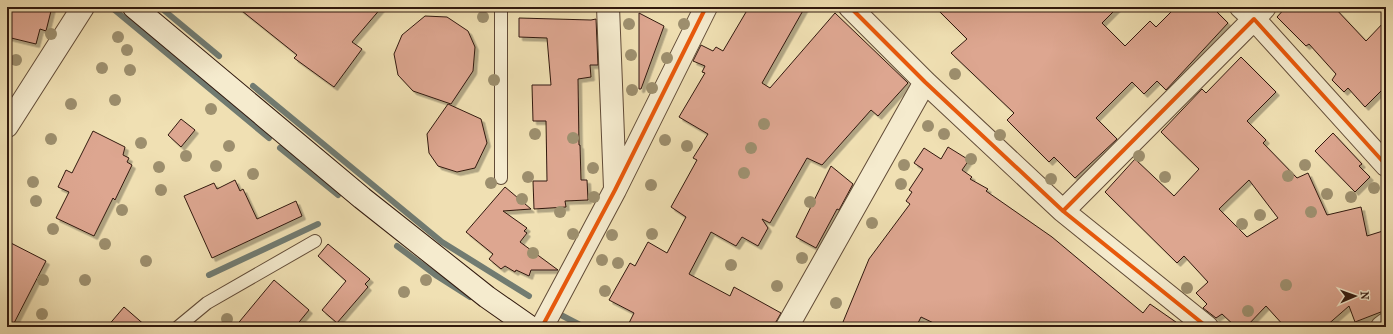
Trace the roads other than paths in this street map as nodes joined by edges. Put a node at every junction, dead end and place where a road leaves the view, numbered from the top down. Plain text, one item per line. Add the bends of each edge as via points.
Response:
1 (83, 7) edge
2 (134, 7) edge
3 (502, 7) edge
4 (608, 7) edge
5 (706, 7) edge
6 (850, 7) edge
7 (1253, 11) edge
8 (926, 82) junction
9 (15, 96) edge
10 (7, 126) edge
11 (1386, 165) edge
12 (501, 178) dead end
13 (615, 190) junction
14 (1063, 211) junction
15 (315, 241) dead end
16 (1386, 324) edge
17 (794, 325) edge
18 (178, 327) edge
19 (530, 327) edge
20 (542, 327) edge
21 (1207, 327) edge
22 (1382, 327) edge

1 - 9 street
2 - 19 street via 362,198 487,297
3 - 12 lane
4 - 13 street
5 - 13 street
6 - 8 street
7 - 11 street
7 - 14 street
8 - 14 street
8 - 17 street
9 - 10 street
13 - 20 street
14 - 21 street
15 - 18 lane via 207,303
16 - 22 street

